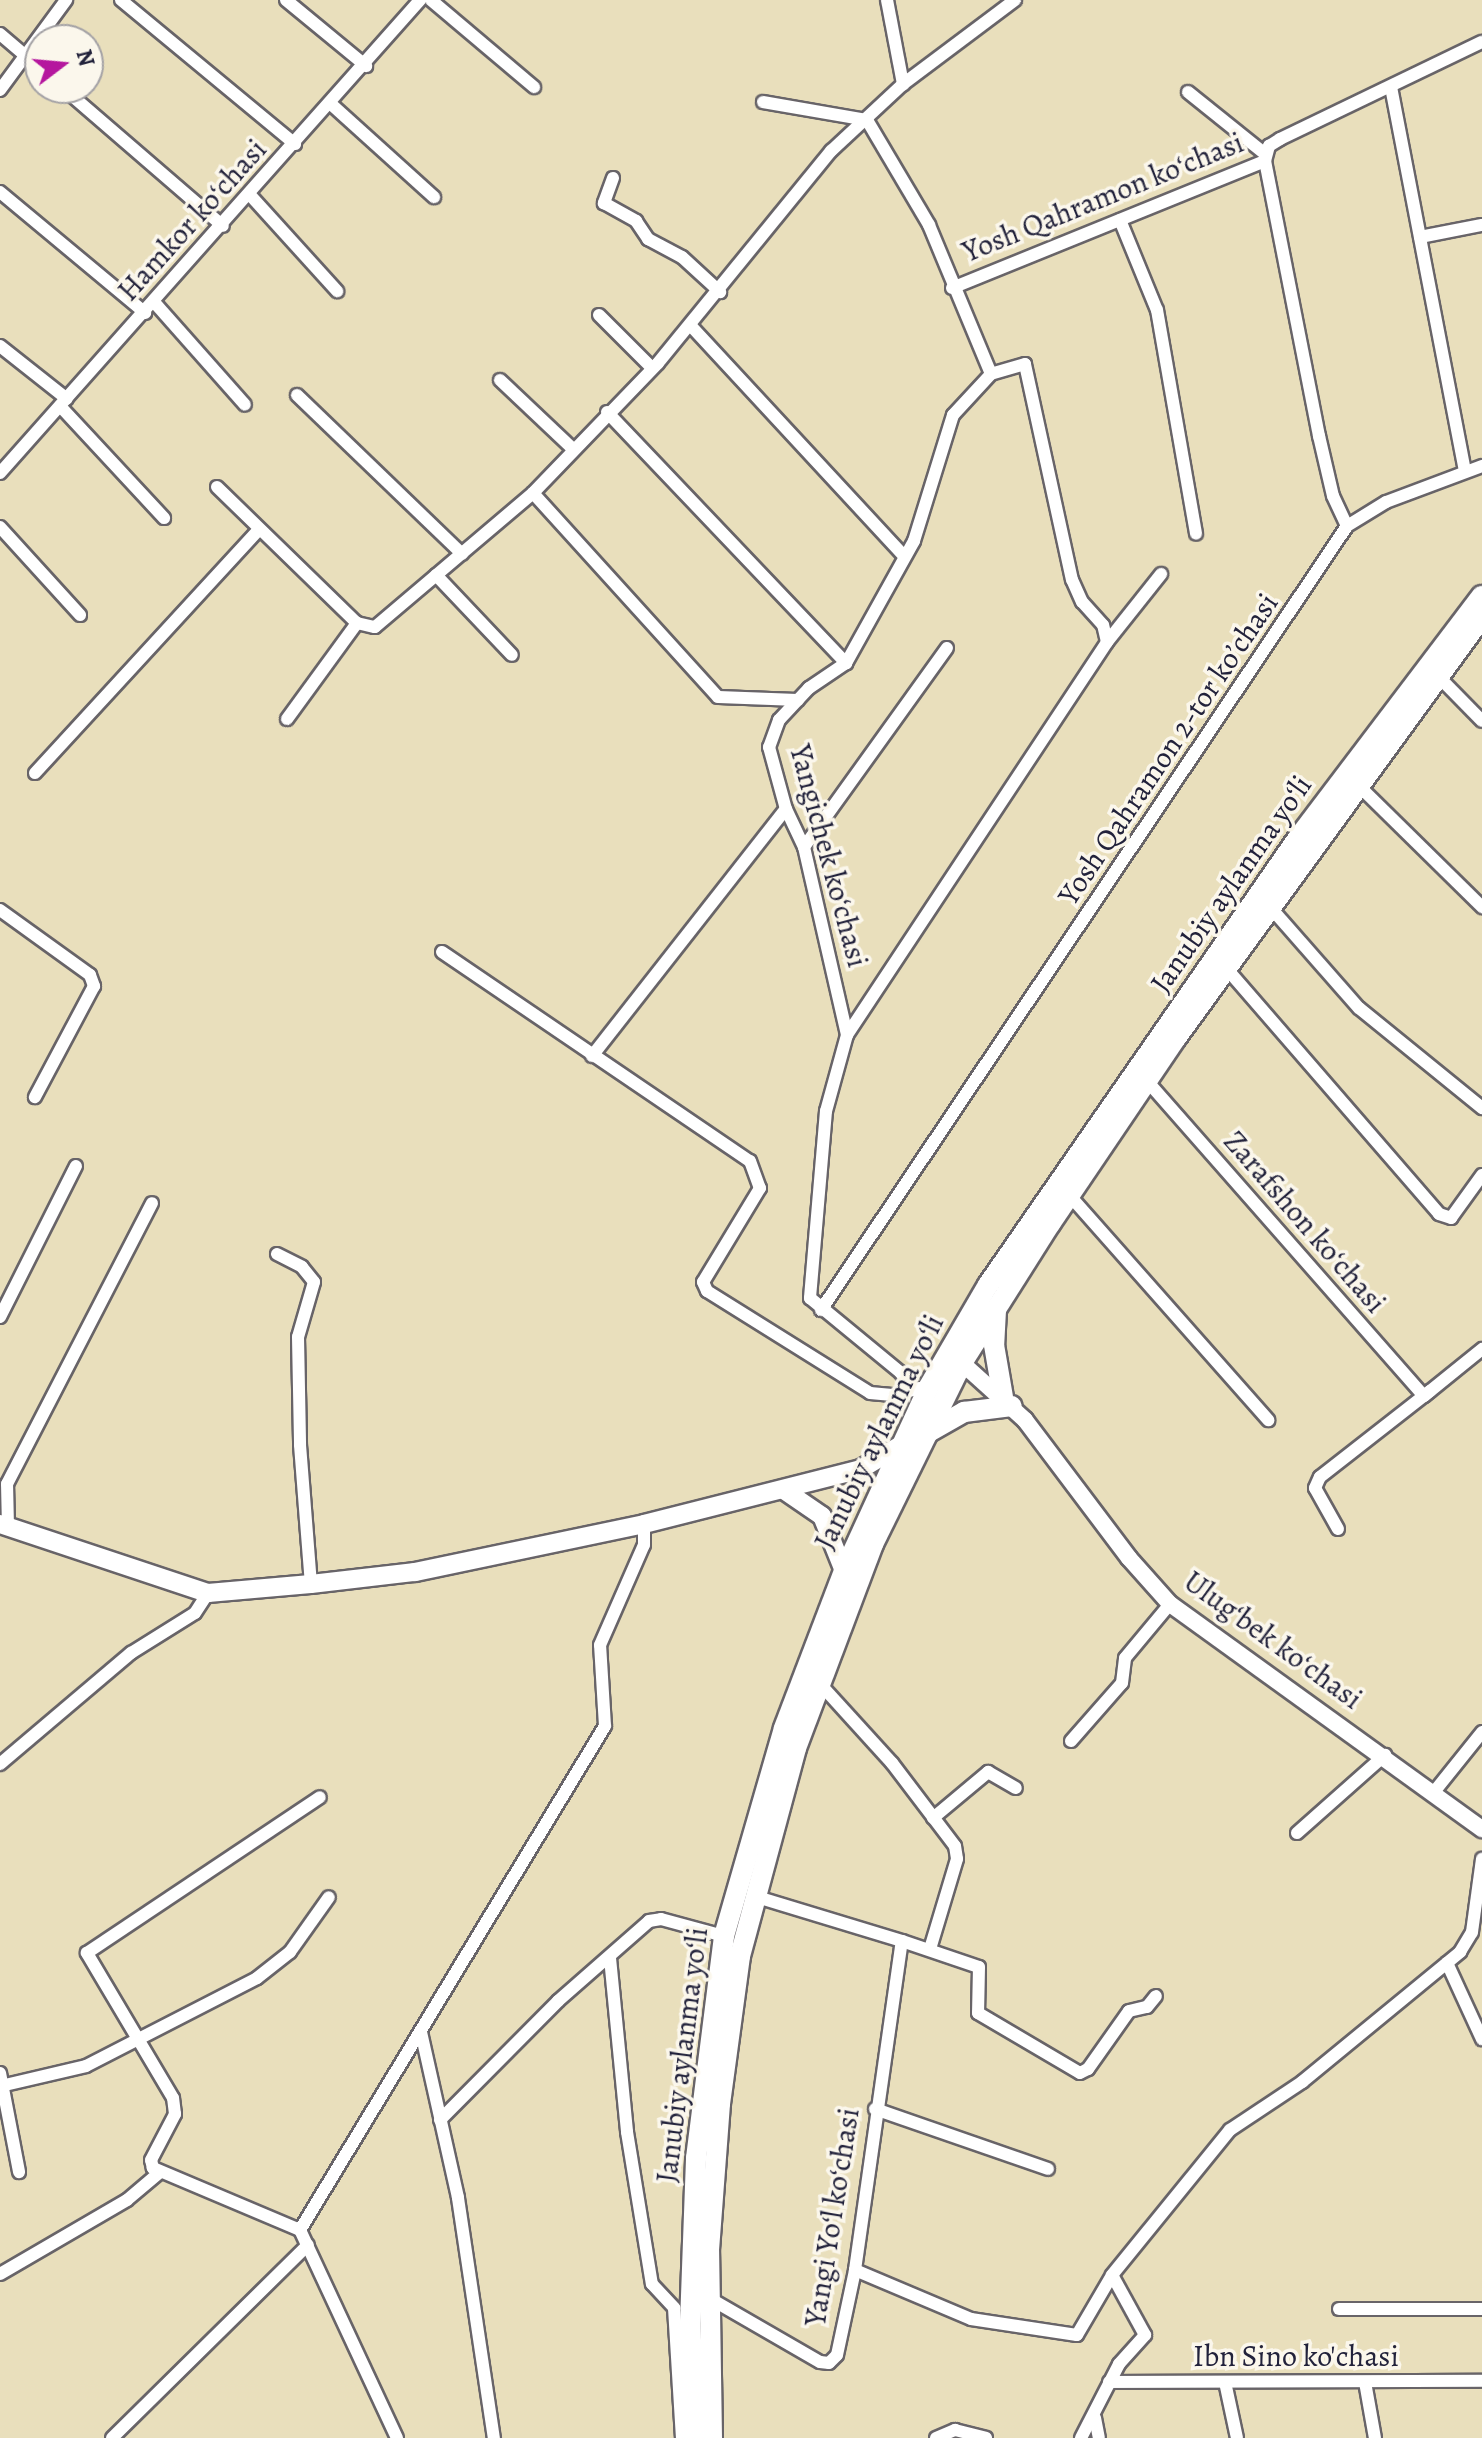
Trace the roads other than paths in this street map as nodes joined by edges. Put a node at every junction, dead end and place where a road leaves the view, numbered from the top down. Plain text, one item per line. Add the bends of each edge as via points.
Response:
1 (66, 0) edge
2 (121, 0) edge
3 (286, 0) edge
4 (420, 0) edge
5 (431, 0) edge
6 (887, 0) edge
7 (1015, 0) edge
8 (49, 24) edge
9 (0, 34) edge
10 (1482, 42) edge
11 (24, 54) edge
12 (24, 60) edge
13 (366, 66) junction
14 (903, 84) junction
15 (534, 87) dead end
16 (1391, 87) junction
17 (0, 90) edge
18 (1188, 92) dead end
19 (763, 102) dead end
20 (82, 104) edge
21 (331, 104) junction
22 (867, 120) junction
23 (295, 144) junction
24 (1265, 158) junction
25 (613, 178) dead end
26 (0, 192) edge
27 (250, 195) junction
28 (434, 197) dead end
29 (1120, 220) junction
30 (1482, 225) edge
31 (223, 226) junction
32 (1420, 237) junction
33 (952, 288) junction
34 (337, 291) dead end
35 (720, 292) junction
36 (154, 302) junction
37 (145, 313) junction
38 (599, 315) dead end
39 (691, 326) junction
40 (0, 346) edge
41 (652, 368) junction
42 (991, 374) junction
43 (500, 380) dead end
44 (297, 395) dead end
45 (63, 402) junction
46 (245, 405) dead end
47 (607, 412) junction
48 (572, 448) junction
49 (1482, 466) edge
50 (1465, 471) junction
51 (0, 473) edge
52 (217, 487) dead end
53 (533, 493) junction
54 (164, 518) dead end
55 (1347, 526) junction
56 (0, 527) edge
57 (259, 529) junction
58 (1196, 534) dead end
59 (462, 554) junction
60 (904, 556) junction
61 (1161, 574) dead end
62 (436, 575) junction
63 (1482, 596) edge
64 (80, 615) dead end
65 (1482, 617) edge
66 (357, 623) junction
67 (1107, 642) junction
68 (947, 648) dead end
69 (512, 655) dead end
70 (846, 663) junction
71 (1437, 675) junction
72 (798, 700) junction
73 (287, 719) dead end
74 (1482, 721) edge
75 (35, 773) dead end
76 (1359, 786) junction
77 (786, 809) junction
78 (804, 847) junction
79 (1482, 907) edge
80 (1271, 908) junction
81 (0, 910) edge
82 (442, 952) dead end
83 (1227, 969) junction
84 (847, 1035) junction
85 (592, 1056) junction
86 (1148, 1082) junction
87 (35, 1097) dead end
88 (1482, 1108) edge
89 (76, 1166) dead end
90 (1482, 1175) edge
91 (1071, 1197) junction
92 (152, 1203) dead end
93 (277, 1254) dead end
94 (996, 1308) junction
95 (821, 1310) junction
96 (0, 1317) edge
97 (1482, 1349) edge
98 (962, 1363) junction
99 (920, 1388) junction
100 (1424, 1396) junction
101 (1007, 1401) junction
102 (1268, 1420) dead end
103 (927, 1433) junction
104 (901, 1445) junction
105 (784, 1490) junction
106 (644, 1524) junction
107 (4, 1526) edge
108 (1338, 1529) dead end
109 (844, 1571) junction
110 (311, 1584) junction
111 (208, 1593) junction
112 (1170, 1604) junction
113 (821, 1685) junction
114 (1482, 1732) edge
115 (1071, 1741) dead end
116 (1385, 1755) junction
117 (0, 1764) edge
118 (1016, 1788) dead end
119 (1434, 1792) junction
120 (320, 1797) dead end
121 (933, 1818) junction
122 (1482, 1829) edge
123 (1297, 1833) dead end
124 (1482, 1859) edge
125 (754, 1896) junction
126 (329, 1897) dead end
127 (724, 1936) junction
128 (902, 1941) junction
129 (930, 1949) junction
130 (610, 1958) junction
131 (1447, 1963) junction
132 (1156, 1996) dead end
133 (421, 2032) junction
134 (1482, 2039) edge
135 (138, 2043) junction
136 (3, 2079) edge
137 (875, 2109) junction
138 (440, 2120) junction
139 (13, 2138) junction
140 (0, 2144) edge
141 (1048, 2169) dead end
142 (19, 2172) dead end
143 (159, 2173) junction
144 (300, 2230) junction
145 (308, 2245) junction
146 (855, 2270) junction
147 (0, 2274) edge
148 (1112, 2275) junction
149 (709, 2298) junction
150 (1339, 2309) dead end
151 (1482, 2309) edge
152 (1482, 2381) edge
153 (1109, 2382) junction
154 (1225, 2382) junction
155 (1365, 2382) junction
156 (1095, 2418) junction
157 (112, 2438) edge
158 (397, 2438) edge
159 (494, 2438) edge
160 (682, 2438) edge
161 (697, 2438) edge
162 (712, 2438) edge
163 (936, 2438) edge
164 (986, 2438) edge
165 (1081, 2438) edge
166 (1099, 2438) edge
167 (1237, 2438) edge
168 (1375, 2438) edge

1 - 8 street
2 - 23 street
3 - 13 street
4 - 13 street, Hamkor koʻchasi
5 - 15 street
6 - 14 street
7 - 14 street
9 - 11 street
10 - 16 street, Yosh Qahramon koʻchasi
12 - 17 street
13 - 21 street, Hamkor koʻchasi
14 - 22 street
16 - 24 street, Yosh Qahramon koʻchasi via 1280,139
16 - 32 street
18 - 24 street
19 - 22 street
20 - 31 street
21 - 23 street, Hamkor koʻchasi
21 - 28 street
22 - 33 street via 929,225
22 - 35 street via 831,151
23 - 27 street, Hamkor koʻchasi
24 - 29 street, Yosh Qahramon koʻchasi
24 - 55 street via 1319,436 1333,496
25 - 35 street via 604,203 636,221 648,239 682,257
26 - 37 street
27 - 31 street, Hamkor koʻchasi
27 - 34 street
29 - 33 street, Yosh Qahramon koʻchasi
29 - 58 street via 1157,310
30 - 32 street
31 - 36 street, Hamkor koʻchasi
32 - 50 street
33 - 42 street
35 - 39 street
36 - 37 street, Hamkor koʻchasi
36 - 46 street
37 - 45 street, Hamkor koʻchasi
38 - 41 street
39 - 41 street
39 - 60 street
40 - 45 street
41 - 47 street
42 - 60 street, Yangichek koʻchasi via 953,415 925,513
42 - 67 street via 1021,363 1030,370 1072,580 1082,602 1103,625
43 - 48 street
44 - 59 street
45 - 51 street, Hamkor koʻchasi
45 - 54 street
47 - 48 street
47 - 70 street
48 - 53 street
49 - 50 street
50 - 55 street via 1386,502
52 - 57 street
53 - 59 street
53 - 72 street via 718,697
55 - 95 street, Yosh Qahramon 2-tor koʼchasi
56 - 64 street
57 - 66 street
57 - 75 street
59 - 62 street
60 - 70 street, Yangichek koʻchasi
61 - 67 street
62 - 66 street via 375,627
62 - 69 street
63 - 99 highway, Janubiy aylanma yoʻli via 1280,864
65 - 71 highway, Janubiy aylanma yoʻli
66 - 73 street
67 - 84 street
68 - 78 street
70 - 72 street, Yangichek koʻchasi
71 - 74 street
71 - 76 highway, Janubiy aylanma yoʻli
72 - 77 street, Yangichek koʻchasi via 779,720 769,747
76 - 79 street
76 - 80 highway, Janubiy aylanma yoʻli
77 - 78 street, Yangichek koʻchasi
77 - 85 street
78 - 84 street, Yangichek koʻchasi
80 - 83 highway, Janubiy aylanma yoʻli
80 - 88 street via 1359,1008
81 - 87 street via 90,975 94,986
82 - 85 street
83 - 86 highway, Janubiy aylanma yoʻli
83 - 90 street via 1439,1214 1451,1218
84 - 95 street via 826,1111 808,1284 810,1298
85 - 99 street via 750,1161 758,1173 760,1188 703,1282 707,1291 870,1393 895,1395
86 - 91 highway, Janubiy aylanma yoʻli
86 - 100 street, Zarafshon koʻchasi
89 - 96 street
91 - 94 highway, Janubiy aylanma yoʻli
91 - 102 street
92 - 107 street via 7,1484
93 - 110 street via 302,1267 314,1282 298,1337
94 - 98 highway, Janubiy aylanma yoʻli
94 - 101 highway via 994,1345
95 - 99 street
97 - 100 street
98 - 101 street, Ulugʻbek koʻchasi
98 - 103 highway, Janubiy aylanma yoʻli
99 - 104 highway, Janubiy aylanma yoʻli
100 - 108 street via 1317,1483 1318,1496
101 - 103 highway via 964,1412
101 - 112 street, Ulugʻbek koʻchasi
103 - 113 highway, Janubiy aylanma yoʻli via 873,1544
104 - 105 main road via 861,1469
104 - 109 highway, Janubiy aylanma yoʻli
105 - 106 main road
105 - 109 main road via 822,1516
106 - 110 main road via 415,1572
106 - 133 street via 644,1545 600,1645 605,1726
107 - 111 main road
109 - 127 highway, Janubiy aylanma yoʻli via 784,1728
110 - 111 main road
111 - 117 street via 195,1613 131,1653
112 - 115 street via 1125,1658 1122,1683
112 - 116 street, Ulugʻbek koʻchasi
113 - 121 street via 892,1763
113 - 125 highway, Janubiy aylanma yoʻli via 796,1748
114 - 119 street
116 - 119 street, Ulugʻbek koʻchasi
116 - 123 street
118 - 121 street via 988,1772
119 - 122 street, Ulugʻbek koʻchasi
120 - 135 street via 87,1953
121 - 129 street via 957,1853
124 - 131 street via 1472,1932
125 - 128 street
125 - 149 highway, Janubiy aylanma yoʻli via 740,1956 720,2104
126 - 135 street via 290,1952 257,1978
127 - 130 street via 654,1919
127 - 161 highway, Janubiy aylanma yoʻli via 696,2158 690,2323
128 - 129 street
128 - 137 street, Yangi Yoʻl koʻchasi
129 - 132 street via 979,1967 978,2013 1070,2071 1088,2069 1129,2011 1147,2007
130 - 138 street via 558,2001
130 - 160 street via 627,2132 652,2284 674,2308
131 - 134 street
131 - 148 street via 1302,2082 1247,2114
133 - 138 street
133 - 144 street
135 - 136 street via 70,2071
135 - 143 street via 175,2107 151,2160
136 - 139 street
137 - 141 street
137 - 146 street, Yangi Yoʻl koʻchasi
138 - 159 street via 458,2198
139 - 140 street
139 - 142 street
143 - 144 street
143 - 147 street via 127,2200
144 - 145 street
145 - 157 street
145 - 158 street
146 - 148 street via 971,2319 1045,2326 1072,2335 1083,2330
146 - 149 street, Yangi Yoʻl koʻchasi via 837,2355 829,2363
148 - 153 street via 1145,2335
149 - 162 highway, Janubiy aylanma yoʻli
150 - 151 street
152 - 155 street, Ibn Sino ko'chasi
153 - 154 street, Ibn Sino ko'chasi
153 - 156 street
154 - 155 street, Ibn Sino ko'chasi
154 - 167 street
155 - 168 street
156 - 165 street
156 - 166 street
163 - 164 street via 955,2430

